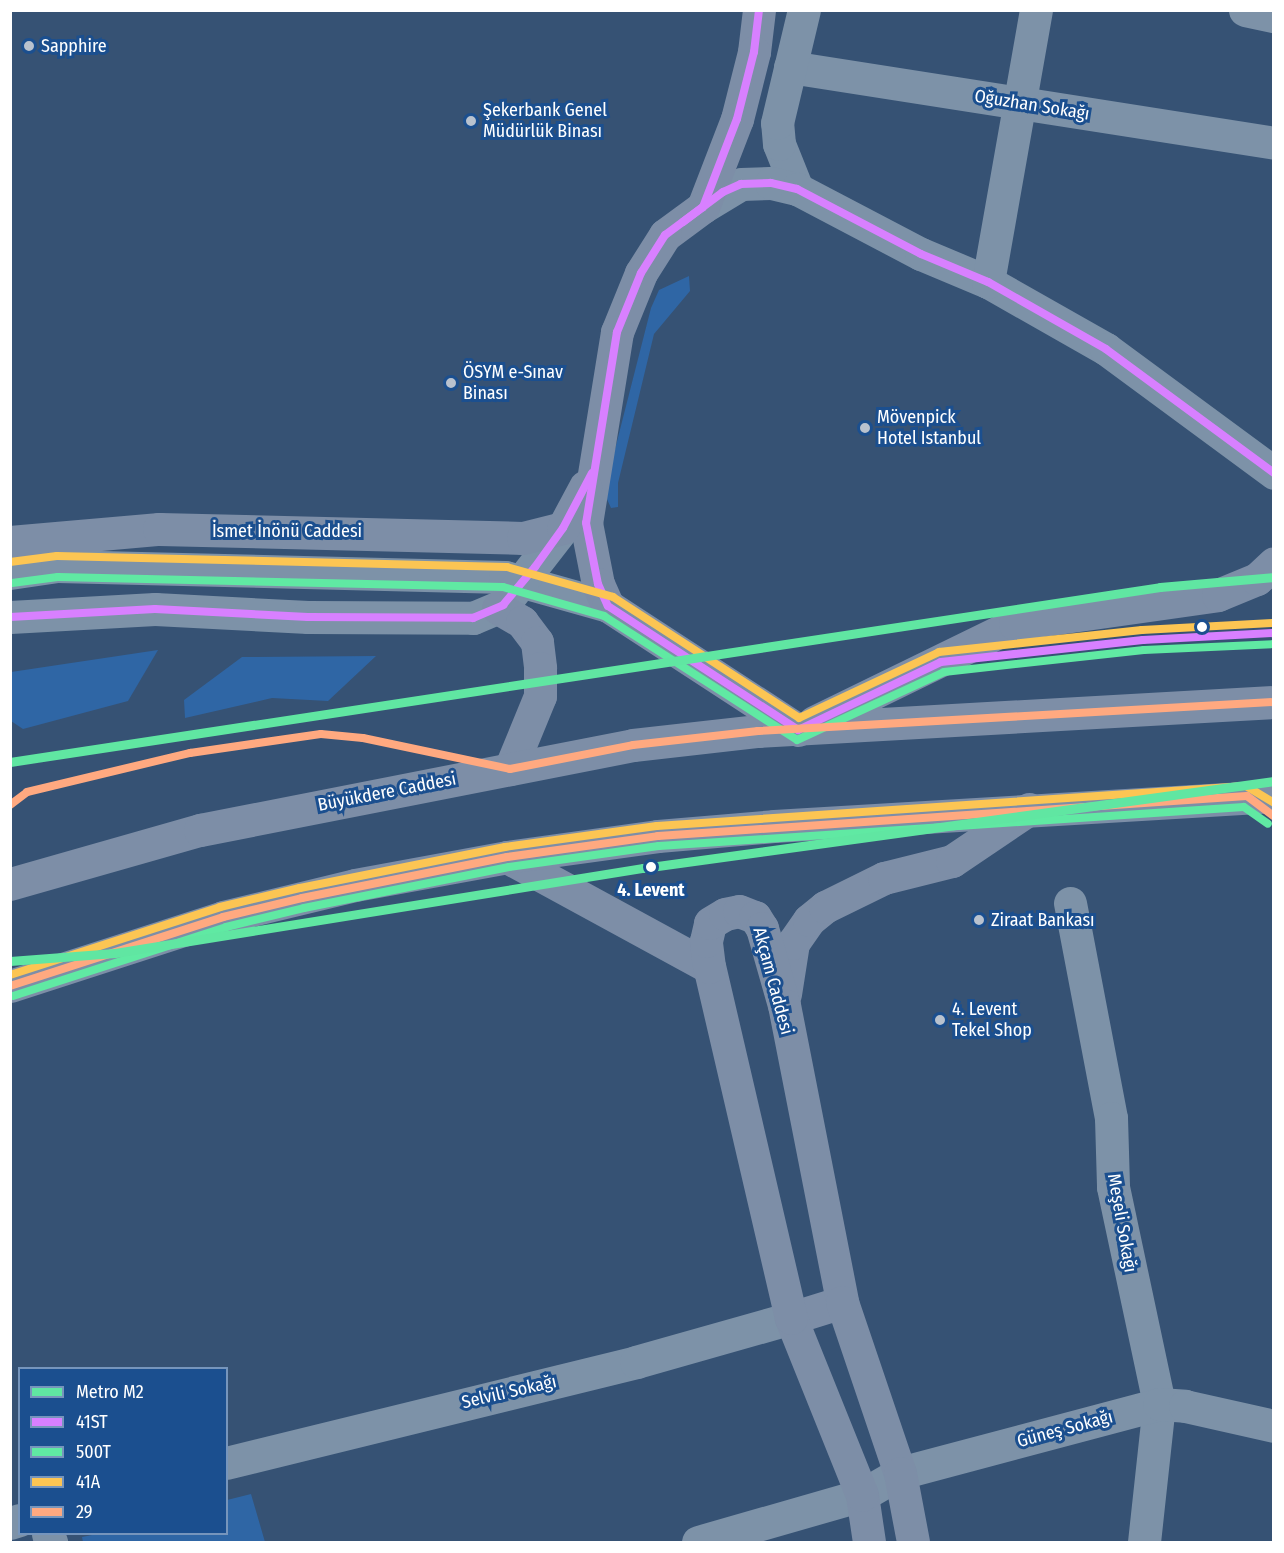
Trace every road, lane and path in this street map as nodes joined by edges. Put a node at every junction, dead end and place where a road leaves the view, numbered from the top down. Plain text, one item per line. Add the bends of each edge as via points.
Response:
1 (759, 10) edge
2 (804, 10) edge
3 (1036, 10) edge
4 (1245, 10) edge
5 (1274, 16) edge
6 (790, 67) junction
7 (1018, 103) junction
8 (1274, 143) edge
9 (797, 189) junction
10 (703, 207) junction
11 (988, 282) junction
12 (1274, 473) edge
13 (592, 474) junction
14 (563, 528) junction
15 (10, 542) edge
16 (1274, 563) edge
17 (10, 573) edge
18 (523, 582) junction
19 (608, 606) junction
20 (498, 608) junction
21 (10, 617) edge
22 (1274, 702) edge
23 (798, 730) junction
24 (510, 769) junction
25 (1274, 796) edge
26 (1029, 808) junction
27 (507, 857) junction
28 (10, 884) edge
29 (1070, 903) dead end
30 (709, 967) junction
31 (10, 986) edge
32 (784, 1005) junction
33 (842, 1302) junction
34 (791, 1318) junction
35 (1158, 1404) junction
36 (1274, 1426) edge
37 (228, 1463) edge
38 (900, 1473) junction
39 (862, 1496) junction
40 (698, 1542) edge
41 (868, 1542) edge
42 (913, 1542) edge
43 (1144, 1542) edge

1 - 10 main road via 754,52 737,119
2 - 6 street
3 - 7 street
4 - 5 street
6 - 7 street, Oğuzhan Sokağı
6 - 9 street via 777,123 779,144
7 - 8 street, Oğuzhan Sokağı
7 - 11 street
9 - 10 street via 771,183 741,184
9 - 11 street via 910,249
10 - 13 main road via 665,236 641,273 617,332
11 - 12 street via 1106,349
13 - 14 main road
13 - 19 main road via 586,523 598,584
14 - 15 main road, İsmet İnönü Caddesi via 523,538 159,529
14 - 18 street
16 - 23 main road via 1257,579 1218,594 1015,624
17 - 18 street via 80,567 438,573 505,577
18 - 19 street
18 - 20 street
19 - 23 main road
20 - 21 street via 473,618 431,620 156,609 78,610
20 - 24 main road via 522,622 537,642 540,668 540,696
22 - 23 main road, Büyükdere Caddesi
23 - 24 main road, Büyükdere Caddesi via 633,745
24 - 28 main road, Büyükdere Caddesi via 200,830
25 - 26 main road
26 - 27 main road via 658,836
26 - 32 main road via 952,861 884,878 825,907 793,943
27 - 30 main road
27 - 31 main road via 355,885 223,916
29 - 35 street, Meşeli Sokağı via 1111,1118 1113,1187
30 - 32 main road, Akçam Caddesi via 706,941 710,923 739,911 755,917 762,928
30 - 34 main road, Akçam Caddesi
32 - 33 main road, Akçam Caddesi
33 - 34 main road
33 - 38 main road, Akçam Caddesi
34 - 37 street, Selvili Sokağı via 636,1362
34 - 39 main road, Akçam Caddesi
35 - 36 street, Güneş Sokağı via 1185,1406
35 - 38 street, Güneş Sokağı
35 - 43 street, Meşeli Sokağı
38 - 39 street, Güneş Sokağı
38 - 42 main road, Akçam Caddesi
39 - 40 street, Güneş Sokağı
39 - 41 main road, Akçam Caddesi

